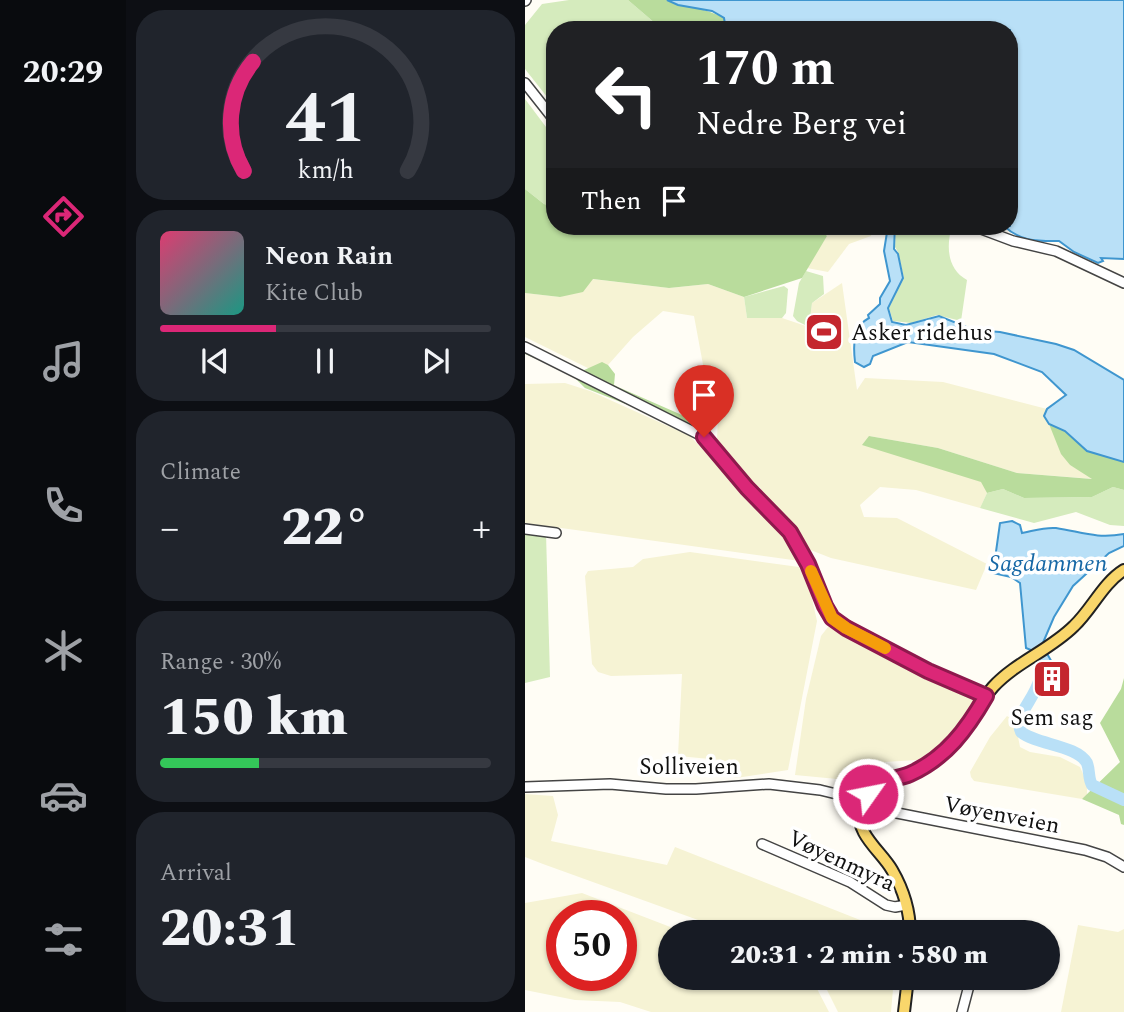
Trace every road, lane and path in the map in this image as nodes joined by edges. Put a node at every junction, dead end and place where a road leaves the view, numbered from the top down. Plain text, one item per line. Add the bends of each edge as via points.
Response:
1 (525, 83) edge
2 (546, 110) edge
3 (997, 235) edge
4 (1124, 283) edge
5 (525, 346) edge
6 (525, 529) edge
7 (556, 533) dead end
8 (1124, 570) edge
9 (986, 696) junction
10 (525, 788) edge
11 (866, 793) junction
12 (853, 798) junction
13 (865, 807) junction
14 (762, 844) dead end
15 (1124, 867) edge
16 (906, 905) junction
17 (908, 920) edge
18 (907, 990) edge
19 (968, 990) edge
20 (904, 1012) edge
21 (962, 1012) edge

1 - 2 street
3 - 4 street via 1056,251
5 - 9 street via 704,437 790,532 832,618 928,671
6 - 7 street
8 - 9 main road via 1074,626
9 - 11 main road via 949,748 907,775 873,784
10 - 12 street, Solliveien via 610,784 696,789 769,784
11 - 12 main road via 858,792
11 - 13 main road via 870,796
12 - 13 main road via 853,804
13 - 15 street, Vøyenveien via 1084,850
13 - 16 main road via 859,824 893,871
14 - 16 street, Vøyenmyra via 850,882 886,905
16 - 17 main road
18 - 20 main road
19 - 21 street

